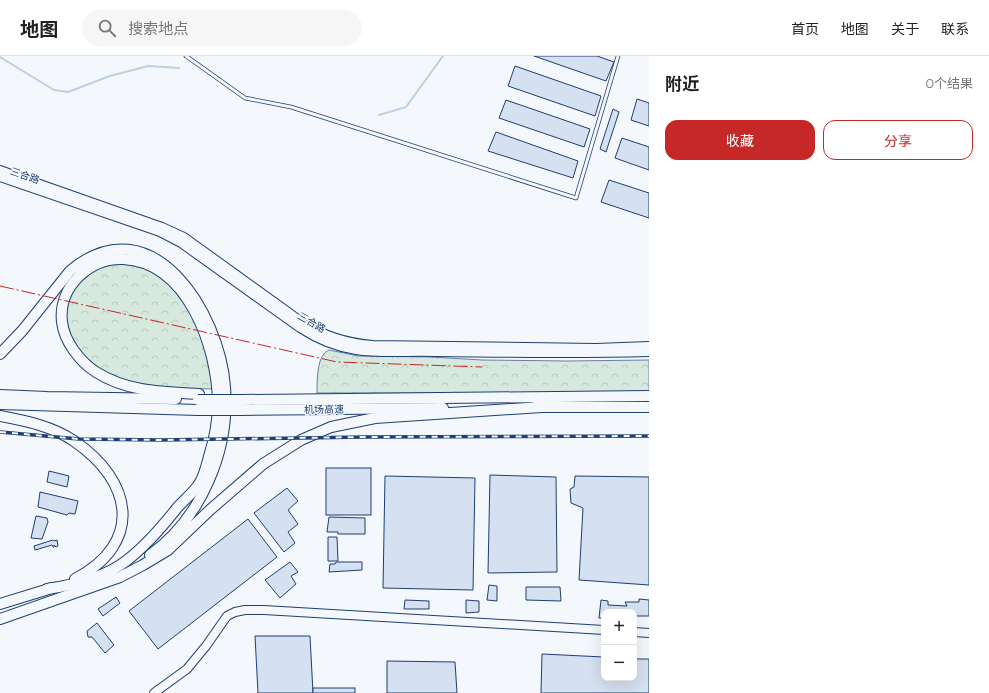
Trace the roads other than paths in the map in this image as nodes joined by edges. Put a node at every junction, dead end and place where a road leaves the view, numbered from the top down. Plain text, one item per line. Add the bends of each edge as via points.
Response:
1 (186, 56) edge
2 (618, 56) edge
3 (0, 170) edge
4 (0, 177) edge
5 (649, 346) edge
6 (649, 352) edge
7 (0, 354) edge
8 (0, 395) edge
9 (649, 396) edge
10 (198, 397) junction
11 (0, 404) edge
12 (241, 405) junction
13 (542, 407) junction
14 (649, 407) edge
15 (0, 416) edge
16 (120, 577) junction
17 (47, 590) junction
18 (0, 604) edge
19 (0, 619) edge
20 (601, 630) edge
21 (637, 632) edge
22 (649, 633) edge
23 (154, 693) edge

1 - 2 lane via 245,98 291,107 576,198
3 - 5 main road, 三合路 via 162,226 184,237 302,322 318,332 337,339 373,345 588,348
4 - 6 main road, 三合路 via 160,232 181,243 300,328 316,338 335,345 372,352
7 - 16 highway via 70,271 78,264 113,250 134,251 160,262 181,280 201,309 219,351 225,387 224,424 215,463 197,504 173,535
8 - 10 highway, 机场高速
9 - 12 highway, 机场高速
10 - 12 highway, 机场高速, bridge
10 - 17 highway via 132,388 96,372 81,359 72,348 62,324 63,304 78,276 105,261 128,260 148,264 179,288 209,344 217,388 217,418 213,442 199,484 157,533 125,562 101,575
11 - 12 highway, 机场高速, bridge via 198,410
12 - 13 highway, 机场高速
13 - 14 highway, 机场高速
13 - 16 highway via 375,418 331,427 301,440 263,464 168,550
15 - 17 highway via 32,422 73,440 100,462 109,473 122,502 123,519 118,537 105,558 85,574
16 - 19 highway
17 - 18 highway
20 - 23 main road via 245,610 227,616 187,669
21 - 22 main road

